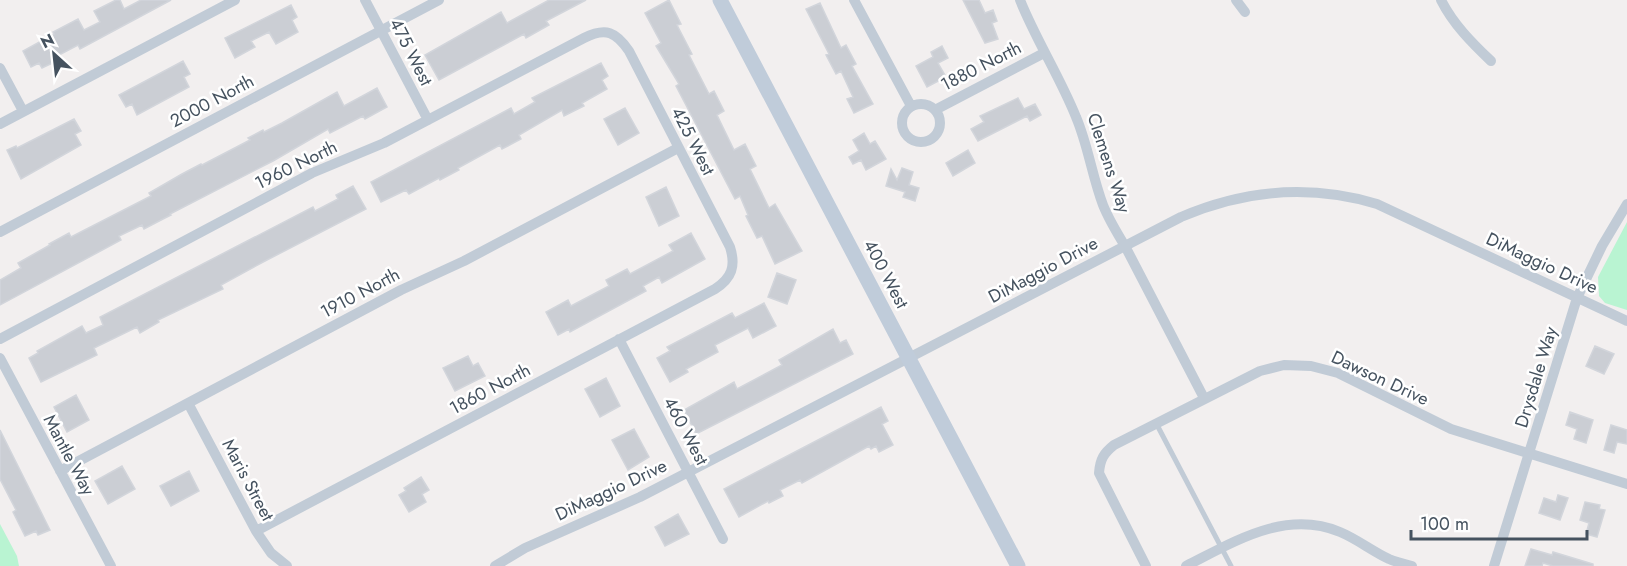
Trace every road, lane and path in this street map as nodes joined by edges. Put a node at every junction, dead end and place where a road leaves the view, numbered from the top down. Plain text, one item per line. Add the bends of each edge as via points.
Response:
1 (234, 0) edge
2 (365, 0) edge
3 (439, 0) edge
4 (720, 0) edge
5 (854, 0) edge
6 (1020, 0) edge
7 (1236, 0) edge
8 (1441, 0) edge
9 (1245, 12) dead end
10 (381, 30) junction
11 (611, 34) joint
12 (1044, 53) junction
13 (1491, 61) dead end
14 (0, 68) edge
15 (911, 106) junction
16 (935, 110) junction
17 (23, 111) junction
18 (428, 120) junction
19 (0, 124) edge
20 (678, 148) junction
21 (1627, 204) edge
22 (0, 232) edge
23 (1125, 246) junction
24 (732, 270) joint
25 (1577, 297) junction
26 (1627, 321) edge
27 (0, 339) edge
28 (619, 339) junction
29 (0, 358) edge
30 (909, 359) junction
31 (1204, 398) junction
32 (188, 404) junction
33 (1156, 423) junction
34 (1529, 454) junction
35 (60, 471) junction
36 (688, 472) junction
37 (1627, 484) edge
38 (256, 531) junction
39 (723, 539) dead end
40 (1221, 548) junction
41 (111, 566) edge
42 (287, 566) edge
43 (495, 566) edge
44 (1018, 566) edge
45 (1146, 566) edge
46 (1186, 566) edge
47 (1231, 566) edge
48 (1412, 566) edge
49 (1494, 566) edge

1 - 17 street
2 - 10 street, 475 West
3 - 10 street, 2000 North
4 - 30 street, 400 West
5 - 15 street
6 - 12 street, Clemens Way
7 - 9 street
8 - 13 street via 1471,42
10 - 18 street, 475 West
10 - 22 street, 2000 North
11 - 18 street, 1960 North via 591,34
11 - 20 street, 425 West via 629,51
12 - 16 street, 1880 North
12 - 23 street, Clemens Way via 1078,119 1103,206
14 - 17 street
15 - 16 street via 926,105
15 - 16 street via 901,124 908,137 917,142 928,141 936,134 939,119
17 - 19 street
18 - 27 street, 1960 North via 312,173
20 - 24 street, 425 West via 730,247
20 - 32 street, 1910 North
21 - 25 street, Drysdale Way
23 - 25 street, DiMaggio Drive via 1180,217 1231,199 1287,192 1326,193 1393,210
23 - 30 street, DiMaggio Drive
23 - 31 street, Clemens Way
24 - 28 street, 1860 North via 715,289
25 - 26 street, DiMaggio Drive
25 - 34 street, Drysdale Way
28 - 36 street, 460 West
28 - 38 street, 1860 North
29 - 35 street, Mantle Way
30 - 36 street, DiMaggio Drive
30 - 44 street, 400 West
31 - 33 street, Dawson Drive
31 - 34 street, Dawson Drive via 1260,370 1284,365 1311,366 1338,373 1451,429
32 - 35 street, 1910 North
32 - 38 street, Maris Street
33 - 40 lane
33 - 45 street, Dawson Drive via 1104,452 1099,473
34 - 37 street, Dawson Drive
34 - 49 street, Drysdale Way
35 - 41 street, Mantle Way
36 - 39 street, 460 West
36 - 43 street, DiMaggio Drive via 525,548
38 - 42 street, Maris Street via 271,553
40 - 46 street
40 - 47 lane
40 - 48 street via 1267,528 1304,525 1341,532 1390,559

